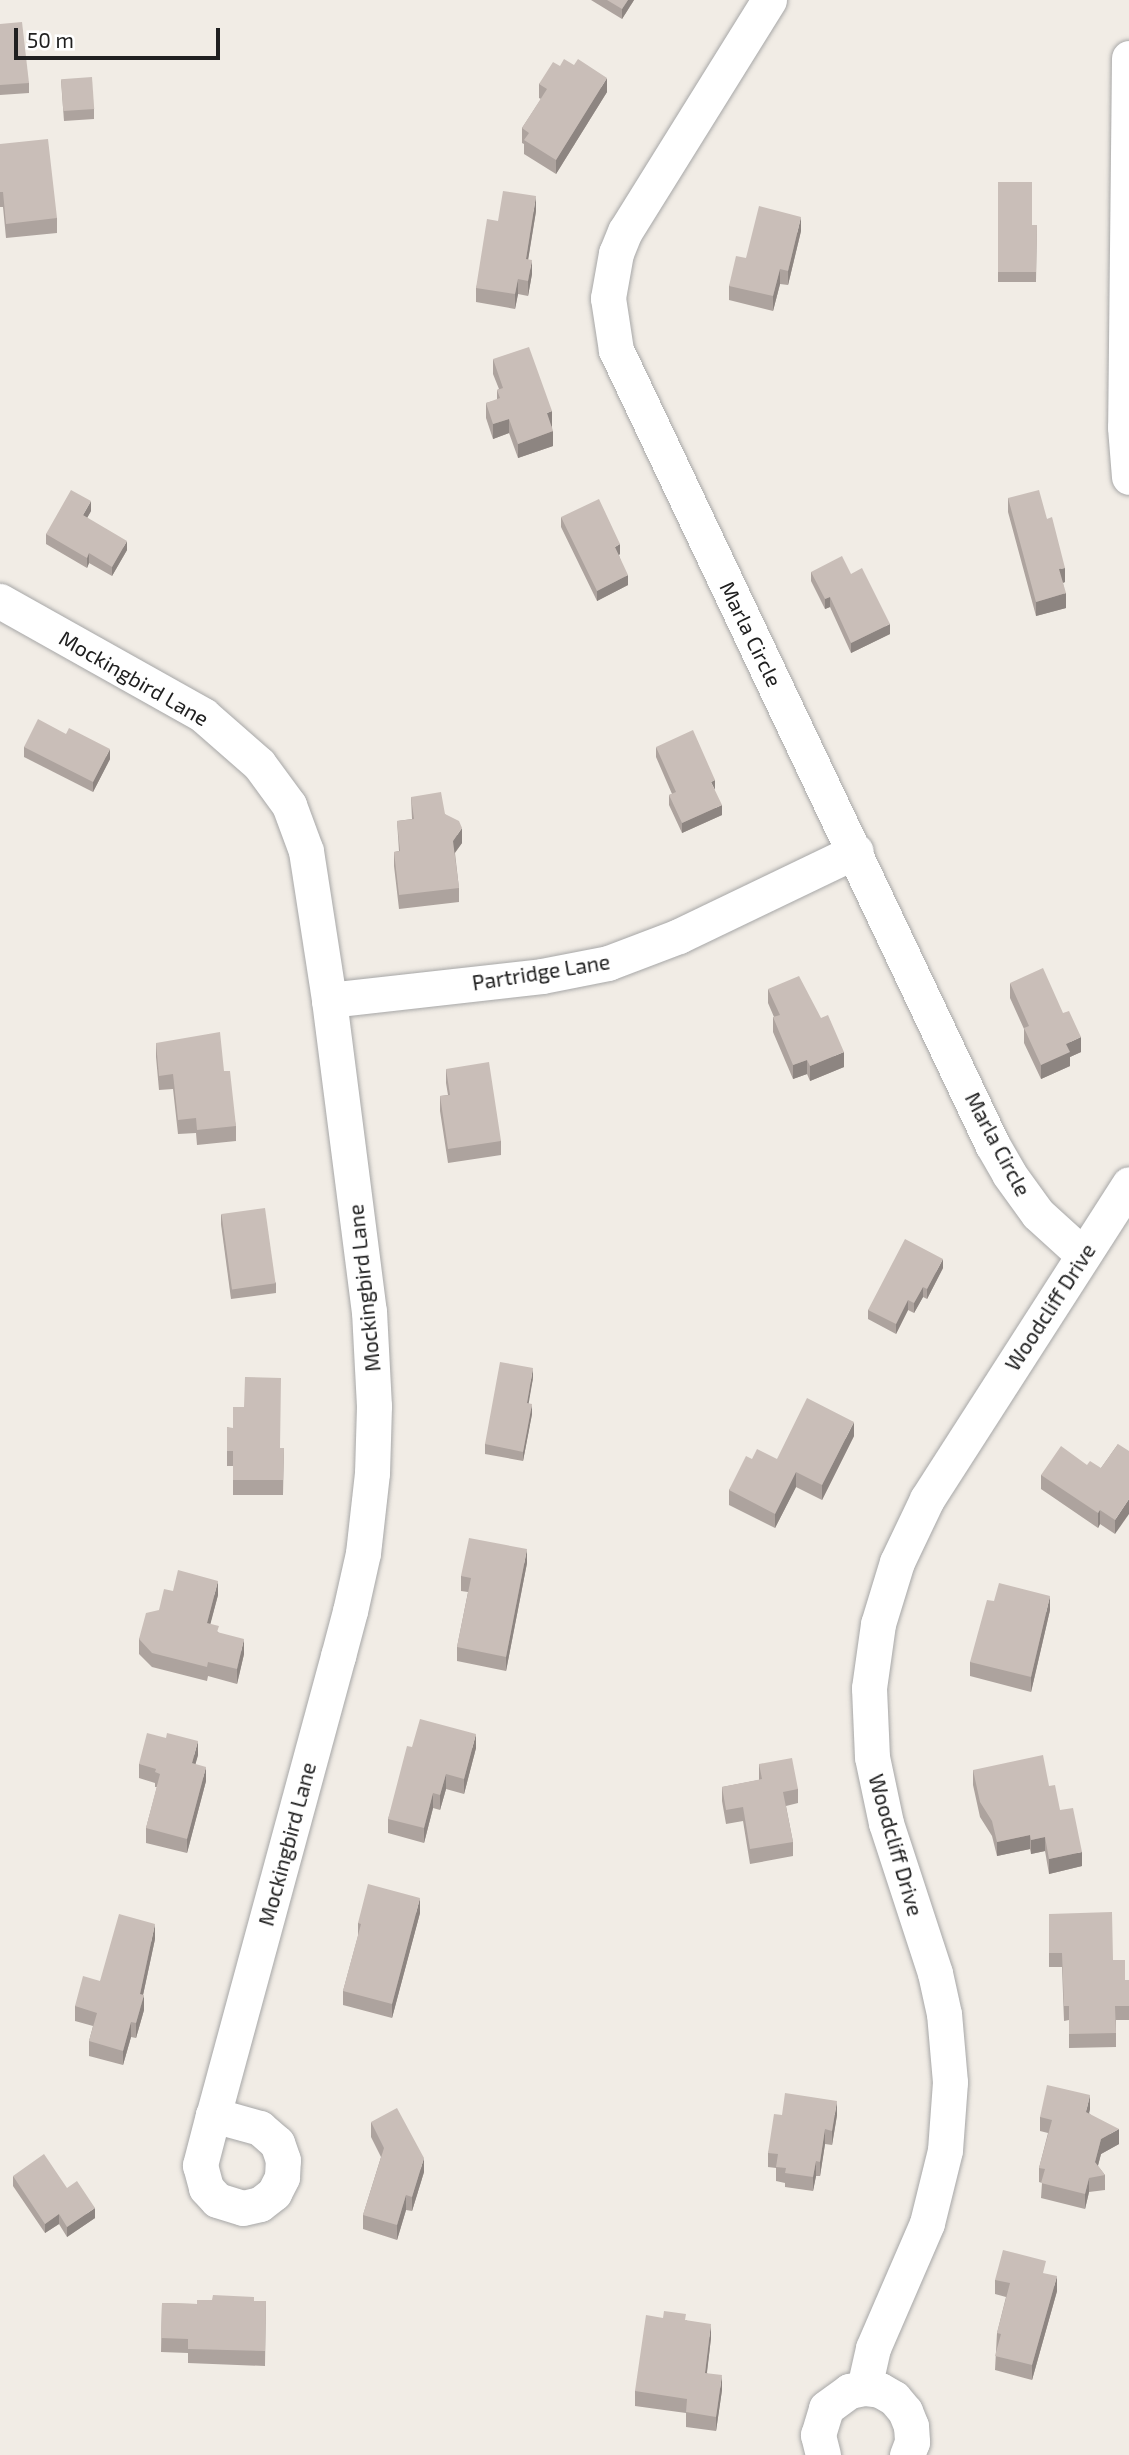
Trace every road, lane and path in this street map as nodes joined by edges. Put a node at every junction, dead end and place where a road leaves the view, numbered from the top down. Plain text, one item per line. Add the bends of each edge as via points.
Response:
1 (769, 0) edge
2 (1129, 58) edge
3 (1129, 477) edge
4 (0, 601) edge
5 (856, 851) junction
6 (329, 1000) junction
7 (1129, 1184) edge
8 (1083, 1255) junction
9 (212, 2115) dead end
10 (864, 2388) junction
11 (823, 2455) edge
12 (907, 2455) edge

1 - 5 street, Marla Circle via 625,231 610,276 609,322 626,376
2 - 3 street via 1125,427
4 - 6 street, Mockingbird Lane via 203,715 242,746 276,784 306,851
5 - 6 street, Partridge Lane via 679,936 608,963 542,976
5 - 8 street, Marla Circle via 1009,1174 1038,1214
6 - 9 street, Mockingbird Lane via 372,1341 370,1500 363,1553 338,1656
7 - 8 street, Woodcliff Drive
8 - 10 street, Woodcliff Drive via 928,1499 897,1562 878,1624 869,1688 872,1757 886,1824 935,1973 950,2082 944,2150 927,2222 873,2348
10 - 11 street via 843,2394 826,2408 818,2435
10 - 12 street via 887,2394 905,2411 911,2434

